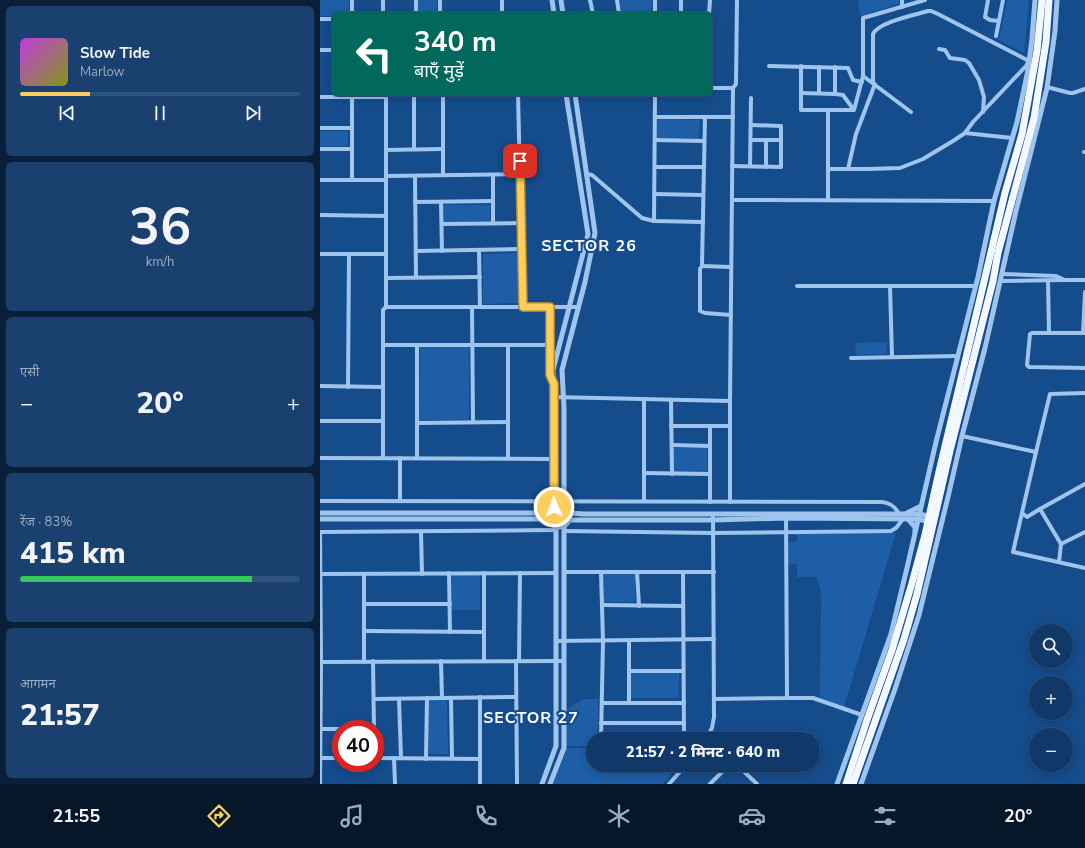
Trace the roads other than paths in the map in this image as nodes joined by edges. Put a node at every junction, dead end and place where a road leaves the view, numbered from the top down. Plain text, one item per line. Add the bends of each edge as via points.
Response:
1 (352, 0) edge
2 (383, 0) edge
3 (416, 0) edge
4 (440, 0) edge
5 (502, 0) edge
6 (552, 0) edge
7 (561, 0) edge
8 (590, 0) edge
9 (617, 0) edge
10 (655, 0) edge
11 (681, 0) edge
12 (710, 0) edge
13 (737, 0) edge
14 (902, 0) edge
15 (925, 0) edge
16 (988, 0) edge
17 (1003, 0) edge
18 (1035, 0) edge
19 (1042, 0) edge
20 (1049, 0) edge
21 (1057, 0) edge
22 (918, 1) edge
23 (902, 6) junction
24 (352, 12) edge
25 (383, 12) edge
26 (416, 12) edge
27 (440, 12) edge
28 (502, 12) edge
29 (554, 12) edge
30 (563, 12) edge
31 (593, 12) edge
32 (619, 12) edge
33 (655, 12) edge
34 (682, 12) edge
35 (709, 12) edge
36 (320, 19) edge
37 (332, 19) edge
38 (999, 21) junction
39 (996, 36) dead end
40 (940, 49) dead end
41 (320, 50) edge
42 (332, 50) edge
43 (1029, 61) junction
44 (769, 66) dead end
45 (801, 66) junction
46 (819, 66) junction
47 (835, 67) junction
48 (864, 76) junction
49 (862, 82) junction
50 (874, 84) junction
51 (1047, 87) junction
52 (712, 88) edge
53 (733, 88) junction
54 (1085, 89) edge
55 (801, 93) junction
56 (819, 94) junction
57 (835, 94) junction
58 (332, 95) edge
59 (344, 96) edge
60 (369, 96) edge
61 (386, 96) edge
62 (414, 96) edge
63 (443, 96) edge
64 (518, 96) edge
65 (566, 96) edge
66 (575, 96) edge
67 (655, 96) edge
68 (320, 97) edge
69 (352, 97) junction
70 (751, 98) dead end
71 (828, 110) junction
72 (854, 110) junction
73 (911, 112) dead end
74 (983, 112) junction
75 (655, 117) junction
76 (705, 117) junction
77 (733, 117) junction
78 (751, 125) junction
79 (320, 128) edge
80 (352, 128) junction
81 (965, 133) junction
82 (1012, 138) junction
83 (655, 140) junction
84 (751, 140) junction
85 (766, 140) junction
86 (781, 140) junction
87 (704, 141) junction
88 (443, 148) junction
89 (320, 149) edge
90 (352, 149) junction
91 (414, 149) junction
92 (386, 150) junction
93 (732, 166) junction
94 (750, 166) junction
95 (766, 166) junction
96 (655, 167) junction
97 (704, 167) junction
98 (828, 169) junction
99 (848, 169) junction
100 (520, 174) junction
101 (587, 174) junction
102 (443, 175) junction
103 (493, 175) junction
104 (415, 176) junction
105 (386, 178) junction
106 (320, 180) edge
107 (352, 180) junction
108 (654, 194) junction
109 (703, 195) junction
110 (732, 200) junction
111 (828, 200) junction
112 (994, 201) junction
113 (415, 202) junction
114 (441, 202) junction
115 (493, 202) junction
116 (320, 215) edge
117 (386, 216) junction
118 (654, 221) junction
119 (702, 222) junction
120 (493, 223) junction
121 (521, 223) junction
122 (442, 224) junction
123 (442, 250) junction
124 (479, 250) junction
125 (522, 250) junction
126 (416, 251) junction
127 (320, 254) edge
128 (348, 254) junction
129 (386, 254) junction
130 (702, 266) junction
131 (731, 267) junction
132 (1002, 274) junction
133 (480, 277) junction
134 (386, 278) junction
135 (416, 278) junction
136 (1065, 280) junction
137 (1085, 280) edge
138 (1048, 281) junction
139 (1000, 282) junction
140 (797, 286) dead end
141 (890, 286) junction
142 (976, 286) junction
143 (1085, 292) edge
144 (386, 307) junction
145 (472, 307) junction
146 (480, 307) junction
147 (523, 307) junction
148 (550, 307) junction
149 (569, 307) junction
150 (578, 307) junction
151 (731, 315) junction
152 (1049, 333) junction
153 (1084, 333) edge
154 (383, 345) junction
155 (418, 345) junction
156 (472, 345) junction
157 (508, 345) junction
158 (550, 346) junction
159 (958, 356) junction
160 (892, 357) junction
161 (851, 358) dead end
162 (1085, 368) edge
163 (554, 384) junction
164 (320, 386) edge
165 (348, 386) junction
166 (383, 386) junction
167 (1085, 393) edge
168 (554, 397) junction
169 (563, 397) junction
170 (644, 399) junction
171 (671, 400) junction
172 (730, 401) junction
173 (320, 421) edge
174 (383, 421) junction
175 (473, 422) junction
176 (508, 422) junction
177 (417, 423) junction
178 (671, 426) junction
179 (710, 426) junction
180 (730, 426) junction
181 (962, 436) junction
182 (672, 445) junction
183 (710, 446) junction
184 (1036, 452) junction
185 (320, 458) edge
186 (383, 458) junction
187 (400, 458) junction
188 (417, 458) junction
189 (508, 458) junction
190 (554, 459) junction
191 (644, 473) junction
192 (672, 474) junction
193 (710, 474) junction
194 (1085, 484) edge
195 (400, 500) junction
196 (320, 501) edge
197 (644, 501) junction
198 (710, 502) junction
199 (730, 502) junction
200 (554, 504) junction
201 (564, 504) junction
202 (921, 506) junction
203 (1040, 509) junction
204 (1022, 512) junction
205 (320, 513) edge
206 (549, 513) junction
207 (570, 513) junction
208 (786, 516) junction
209 (919, 516) junction
210 (713, 517) junction
211 (903, 517) junction
212 (320, 518) edge
213 (549, 519) junction
214 (931, 519) junction
215 (570, 520) junction
216 (556, 529) junction
217 (564, 529) junction
218 (320, 532) edge
219 (421, 532) junction
220 (786, 532) junction
221 (1085, 532) edge
222 (713, 533) junction
223 (916, 533) junction
224 (1061, 544) junction
225 (1059, 562) junction
226 (320, 566) edge
227 (1085, 568) edge
228 (564, 572) junction
229 (601, 572) junction
230 (637, 572) junction
231 (683, 572) junction
232 (714, 572) junction
233 (484, 573) junction
234 (520, 573) junction
235 (556, 573) junction
236 (321, 574) edge
237 (364, 574) junction
238 (422, 574) junction
239 (449, 574) junction
240 (364, 604) junction
241 (450, 604) junction
242 (320, 606) edge
243 (602, 606) junction
244 (639, 606) junction
245 (683, 606) junction
246 (364, 631) junction
247 (450, 632) junction
248 (484, 632) junction
249 (320, 634) edge
250 (629, 640) junction
251 (683, 640) junction
252 (714, 640) junction
253 (564, 641) junction
254 (603, 641) junction
255 (556, 642) junction
256 (364, 661) junction
257 (373, 661) junction
258 (441, 661) junction
259 (484, 661) junction
260 (517, 661) junction
261 (556, 661) junction
262 (564, 661) junction
263 (321, 662) edge
264 (684, 670) junction
265 (629, 671) junction
266 (480, 697) junction
267 (516, 697) junction
268 (427, 698) junction
269 (442, 698) junction
270 (451, 698) junction
271 (714, 698) junction
272 (787, 698) junction
273 (374, 699) junction
274 (399, 699) junction
275 (602, 703) junction
276 (629, 703) junction
277 (684, 703) junction
278 (862, 716) junction
279 (374, 720) edge
280 (601, 723) junction
281 (684, 724) junction
282 (321, 729) edge
283 (332, 729) edge
284 (601, 732) edge
285 (684, 732) edge
286 (710, 732) edge
287 (320, 736) edge
288 (320, 758) edge
289 (332, 758) edge
290 (384, 758) edge
291 (394, 758) junction
292 (401, 758) junction
293 (452, 758) junction
294 (480, 758) junction
295 (426, 759) junction
296 (680, 772) edge
297 (722, 772) edge
298 (745, 772) edge
299 (320, 784) edge
300 (395, 784) edge
301 (480, 784) edge
302 (517, 784) edge
303 (542, 784) edge
304 (550, 784) edge
305 (669, 784) edge
306 (710, 784) edge
307 (758, 784) edge
308 (837, 784) edge
309 (846, 784) edge
310 (854, 784) edge
311 (861, 784) edge

1 - 24 street
2 - 25 street
3 - 26 street
4 - 27 street
5 - 28 street
6 - 29 street
7 - 30 street
8 - 31 street
9 - 32 street
10 - 33 street
11 - 34 street
12 - 35 street
13 - 53 street via 736,84
14 - 23 street
15 - 22 street
16 - 38 street via 985,17
17 - 38 street
18 - 43 street
19 - 214 highway via 1037,51 1022,134 1005,193
20 - 214 highway via 1046,42 1034,118
21 - 51 street
22 - 23 street
23 - 48 street via 863,18
36 - 37 street
38 - 39 street
40 - 74 street via 945,50 950,58 969,63 979,80 984,98
41 - 42 street
43 - 50 street via 938,14 928,12 883,25 875,30
43 - 74 street
43 - 82 street
44 - 45 street
45 - 46 street
45 - 55 street
46 - 47 street
46 - 56 street
47 - 49 street via 848,68 853,80
47 - 57 street
48 - 49 street
48 - 50 street
49 - 72 street
50 - 73 street
50 - 99 street via 856,134
51 - 54 street via 1073,93
51 - 132 street
52 - 53 street
53 - 77 street
55 - 56 street
55 - 71 street via 801,110
56 - 57 street
57 - 72 street via 843,95
58 - 68 street
59 - 69 street
60 - 69 street
61 - 92 street
62 - 91 street
63 - 88 street
64 - 100 street
65 - 149 street via 588,234
66 - 101 street
67 - 75 street
69 - 80 street
70 - 78 street
71 - 72 street
71 - 98 street
74 - 81 street
75 - 76 street
75 - 83 street
76 - 77 street
76 - 87 street
77 - 93 street
78 - 84 street
78 - 86 street via 780,126
79 - 80 street
80 - 90 street
81 - 82 street
81 - 99 street via 923,159 900,168
82 - 112 street
83 - 87 street
83 - 96 street
84 - 85 street
84 - 94 street
85 - 86 street
85 - 95 street
86 - 95 street via 781,167
87 - 97 street
88 - 91 street
88 - 102 street
89 - 90 street
90 - 107 street
91 - 92 street
92 - 105 street
93 - 94 street
93 - 110 street
94 - 95 street
96 - 97 street
96 - 108 street
97 - 109 street
98 - 99 street
98 - 111 street
100 - 103 street
100 - 121 street
101 - 118 street via 592,175 642,218
101 - 150 street via 596,233
102 - 103 street
102 - 104 street
103 - 115 street
104 - 105 street
104 - 113 street
105 - 107 street
105 - 117 street
106 - 107 street
108 - 109 street
108 - 118 street
109 - 119 street
110 - 111 street
110 - 131 street
111 - 112 street
112 - 142 street
113 - 114 street
113 - 126 street
114 - 115 street
114 - 122 street
115 - 120 street
116 - 117 street
117 - 129 street
118 - 119 street
119 - 130 street
120 - 121 street
120 - 122 street
121 - 125 street
122 - 123 street
123 - 124 street
123 - 126 street
124 - 125 street
124 - 133 street
125 - 147 street
126 - 135 street
127 - 128 street
128 - 129 street
128 - 165 street
129 - 134 street
130 - 131 street
130 - 151 street via 700,311
131 - 151 street
132 - 136 street via 1056,276
132 - 139 street
133 - 135 street
133 - 146 street
134 - 135 street
134 - 144 street
136 - 137 street
136 - 138 street
138 - 139 street
138 - 152 street
139 - 181 street
140 - 141 street
141 - 142 street
141 - 160 street
142 - 159 street
143 - 153 street
144 - 145 street
144 - 154 street via 383,310
145 - 146 street
145 - 156 street
146 - 147 street
147 - 148 street
148 - 149 street
148 - 158 street
149 - 150 street
149 - 163 street via 554,370
150 - 169 street via 562,370
151 - 172 street
152 - 153 street
152 - 162 street via 1030,334 1028,367
154 - 155 street
154 - 166 street
155 - 156 street
155 - 177 street
156 - 157 street
156 - 175 street
157 - 158 street
157 - 176 street
158 - 163 street via 550,375
159 - 160 street
159 - 202 street
160 - 161 street
163 - 168 street
164 - 165 street
165 - 166 street
166 - 174 street
167 - 184 street via 1050,394
168 - 169 street
168 - 190 street
169 - 170 street
169 - 201 street
170 - 171 street
170 - 191 street
171 - 172 street
171 - 178 street
172 - 180 street
173 - 174 street
174 - 186 street
175 - 176 street
175 - 177 street
176 - 189 street
177 - 188 street
178 - 179 street
178 - 182 street
179 - 180 street
179 - 183 street
180 - 199 street
181 - 184 street
181 - 311 street via 919,615
182 - 183 street
182 - 192 street
183 - 193 street
184 - 204 street
185 - 186 street
186 - 187 street
187 - 188 street
187 - 195 street
188 - 189 street
189 - 190 street
190 - 200 street
191 - 192 street
191 - 197 street
192 - 193 street
193 - 198 street
194 - 203 street
195 - 196 street
195 - 200 street
197 - 198 street
197 - 201 street
198 - 199 street
199 - 211 street via 882,502 894,506
200 - 201 street
200 - 206 street
201 - 207 street
202 - 209 street
202 - 211 street
203 - 204 street via 1027,516
203 - 224 street
204 - 225 street via 1013,552
205 - 206 street
206 - 213 street
207 - 210 street
207 - 215 street
208 - 210 street
208 - 211 street
208 - 220 street
209 - 211 street
209 - 214 street
209 - 223 street
210 - 215 street
210 - 222 street
211 - 220 street via 891,531
211 - 223 street via 915,527
212 - 213 street
213 - 216 street
214 - 309 highway via 892,650
214 - 310 highway via 917,594 904,639
215 - 217 street
216 - 217 street
216 - 219 street
216 - 235 street
217 - 222 street
217 - 228 street
218 - 219 street
218 - 226 street
219 - 238 street
220 - 222 street
220 - 272 street
221 - 224 street
222 - 232 street
223 - 278 street via 891,634
224 - 225 street
225 - 227 street
226 - 236 street
228 - 229 street
228 - 253 street
229 - 230 street
229 - 243 street
230 - 231 street
230 - 244 street
231 - 232 street
231 - 245 street
232 - 252 street
233 - 234 street
233 - 239 street
233 - 248 street
234 - 235 street
234 - 260 street
235 - 255 street
236 - 237 street
236 - 242 street
237 - 238 street
237 - 240 street
238 - 239 street
239 - 241 street
240 - 241 street
240 - 246 street
241 - 247 street
242 - 249 street
243 - 244 street
243 - 254 street
244 - 245 street
245 - 251 street
246 - 247 street
246 - 256 street
247 - 248 street
248 - 259 street
249 - 263 street
250 - 251 street
250 - 254 street
250 - 265 street
251 - 252 street
251 - 264 street
252 - 271 street
253 - 254 street
253 - 255 street
253 - 262 street
254 - 275 street
255 - 261 street
256 - 257 street
256 - 263 street
257 - 258 street
257 - 273 street
258 - 259 street
258 - 269 street
259 - 260 street
260 - 261 street
260 - 267 street
261 - 262 street
261 - 303 street via 556,746
262 - 304 street via 564,748
263 - 282 street
264 - 265 street
264 - 277 street
265 - 276 street
266 - 267 street
266 - 270 street
266 - 294 street
267 - 302 street
268 - 269 street
268 - 274 street
268 - 295 street
269 - 270 street
270 - 293 street
271 - 272 street
271 - 286 street via 714,717
272 - 278 street via 814,698
273 - 274 street
273 - 279 street
274 - 292 street
275 - 276 street
275 - 280 street
276 - 277 street
277 - 281 street
278 - 308 street
280 - 281 street
280 - 284 street
281 - 285 street
282 - 283 street
282 - 287 street
287 - 288 street
288 - 289 street
288 - 299 street
290 - 291 street
291 - 292 street
291 - 300 street
292 - 295 street
293 - 294 street
293 - 295 street
294 - 301 street
296 - 305 street
297 - 306 street
298 - 307 street

